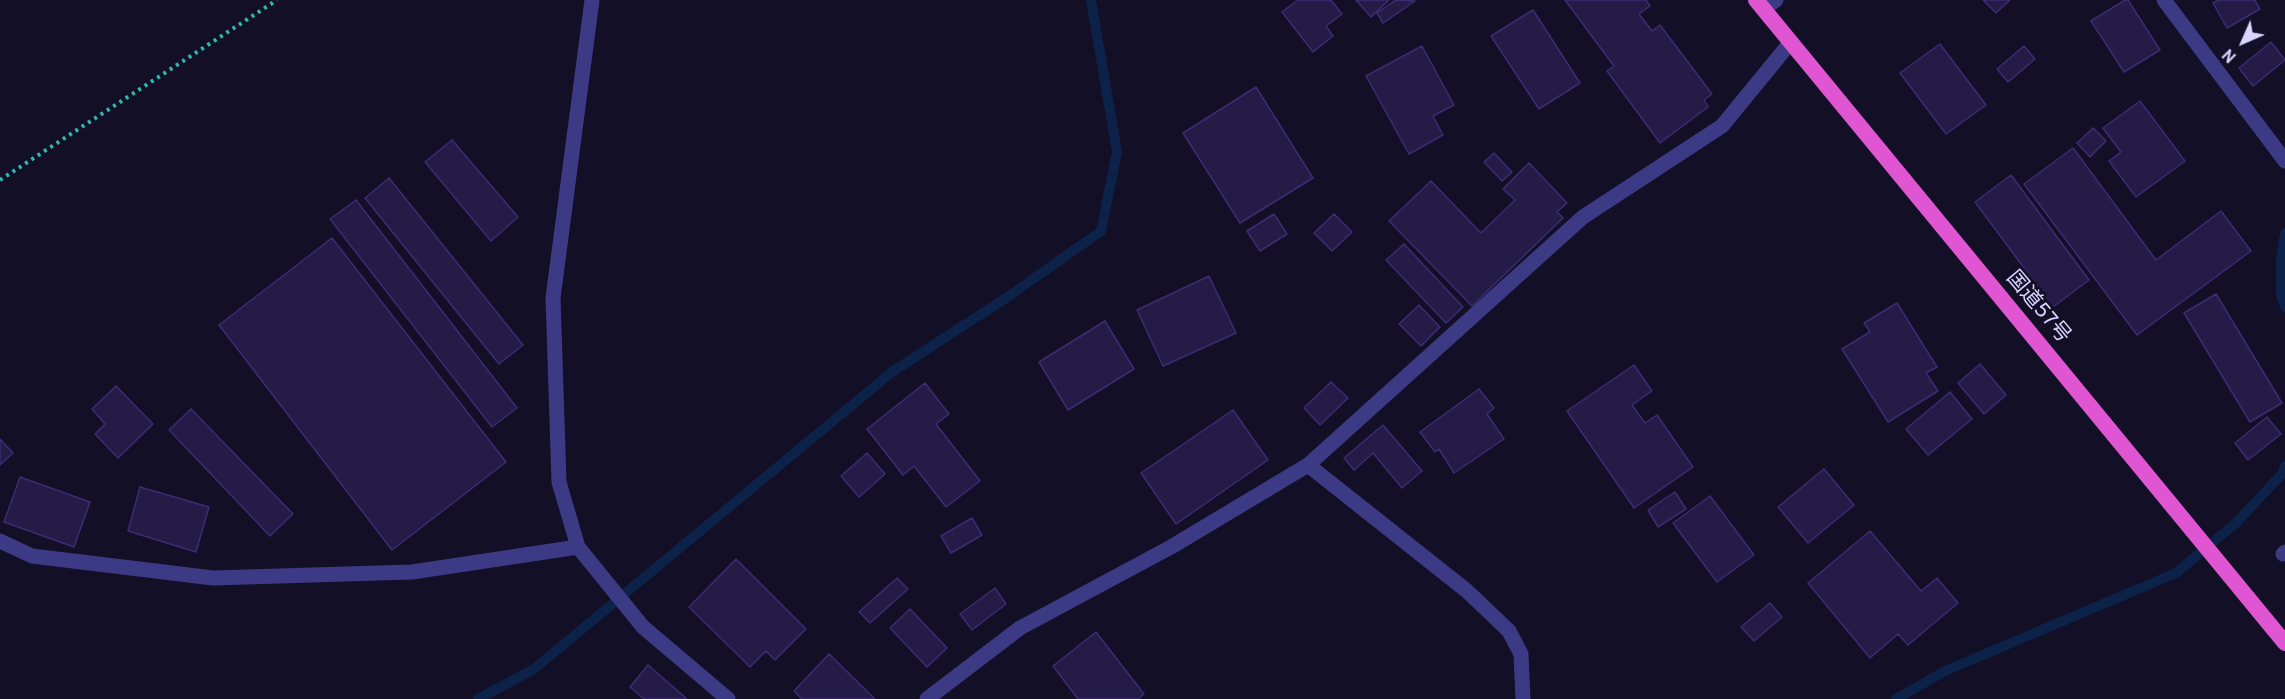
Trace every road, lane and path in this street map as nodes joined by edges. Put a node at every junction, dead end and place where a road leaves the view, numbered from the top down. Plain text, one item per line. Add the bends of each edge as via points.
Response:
1 (277, 0) edge
2 (592, 0) edge
3 (2164, 0) edge
4 (1765, 3) edge
5 (1790, 43) junction
6 (2285, 161) edge
7 (0, 180) edge
8 (1308, 465) junction
9 (0, 541) edge
10 (578, 547) junction
11 (2285, 644) edge
12 (728, 699) edge
13 (927, 699) edge
14 (1522, 699) edge

1 - 7 path
2 - 10 street via 552,298 559,482
3 - 6 street
4 - 5 highway, 国道57号
5 - 8 street via 1722,126 1583,217
5 - 11 highway, 国道57号
8 - 13 street via 1171,547 1020,628
8 - 14 street via 1467,591 1509,631 1521,654
9 - 10 street via 32,556 213,579 412,572
10 - 12 street via 643,627

